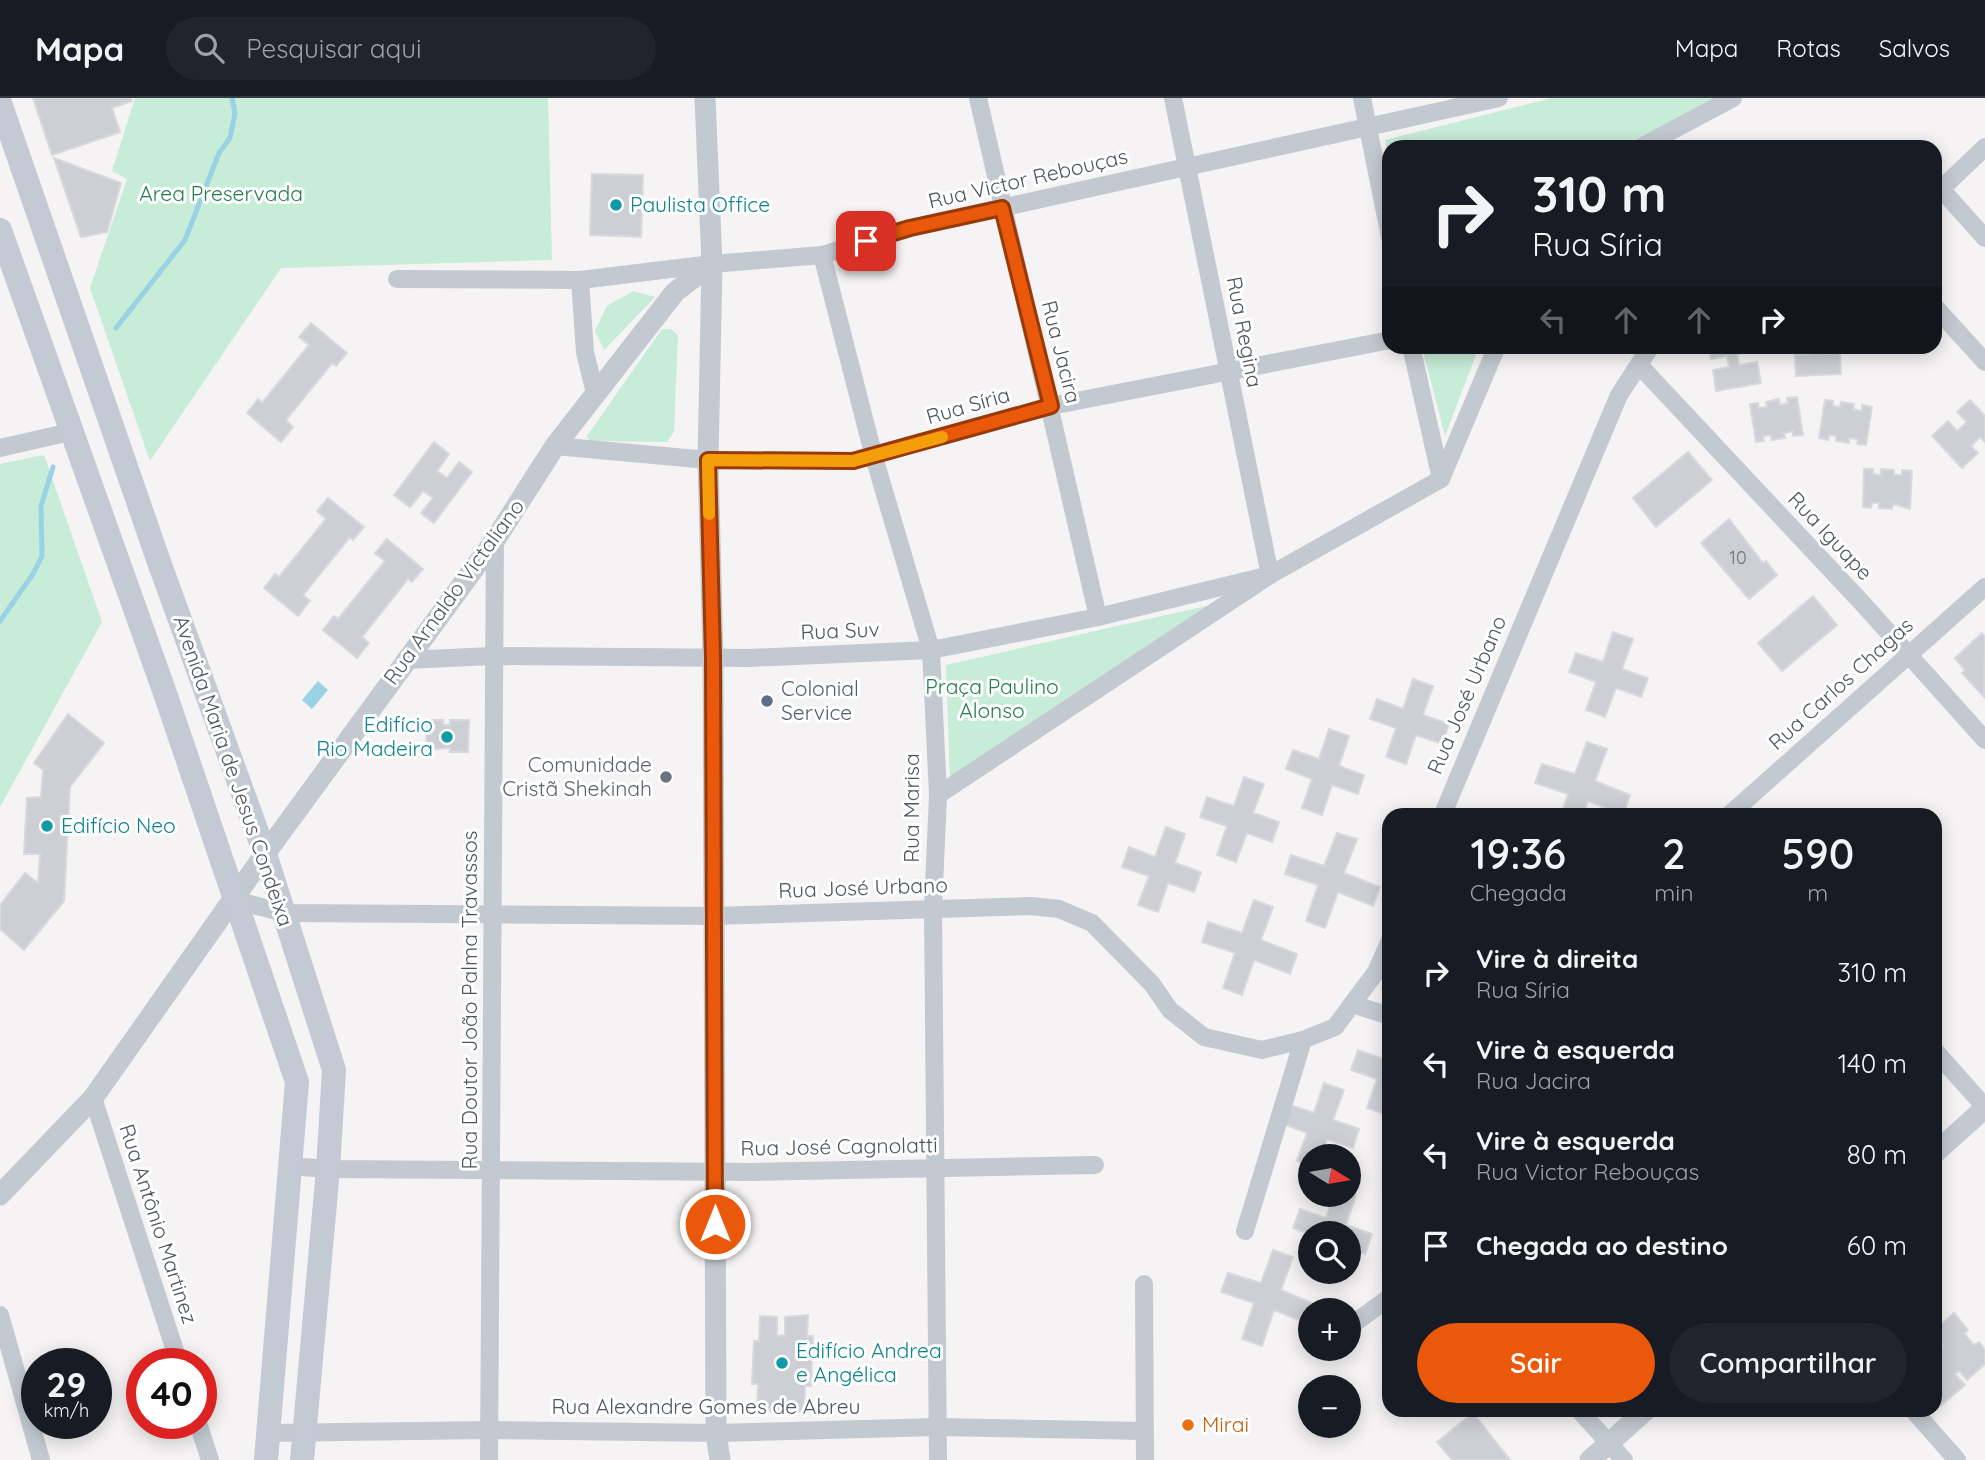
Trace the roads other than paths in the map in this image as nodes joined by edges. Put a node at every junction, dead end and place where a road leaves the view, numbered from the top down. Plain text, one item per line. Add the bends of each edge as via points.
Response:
1 (705, 98) edge
2 (978, 98) edge
3 (1173, 98) edge
4 (1362, 98) edge
5 (1499, 98) edge
6 (1730, 99) edge
7 (0, 103) edge
8 (1369, 128) junction
9 (1654, 140) edge
10 (1985, 147) edge
11 (1188, 166) junction
12 (1942, 188) edge
13 (1382, 195) edge
14 (1942, 196) edge
15 (1002, 208) junction
16 (0, 230) edge
17 (1985, 238) edge
18 (822, 255) junction
19 (712, 264) junction
20 (397, 279) dead end
21 (580, 281) junction
22 (1942, 315) edge
23 (1382, 341) edge
24 (1413, 354) edge
25 (1494, 354) edge
26 (1646, 354) edge
27 (1985, 362) edge
28 (1639, 365) junction
29 (1229, 369) junction
30 (595, 393) junction
31 (1051, 406) junction
32 (70, 432) junction
33 (555, 446) junction
34 (0, 448) edge
35 (873, 457) junction
36 (708, 460) junction
37 (1441, 479) junction
38 (495, 540) junction
39 (159, 562) junction
40 (122, 572) junction
41 (1270, 575) junction
42 (1985, 587) edge
43 (1098, 617) junction
44 (931, 650) junction
45 (1909, 654) junction
46 (492, 656) junction
47 (713, 658) junction
48 (405, 660) junction
49 (166, 696) junction
50 (213, 708) junction
51 (1985, 740) edge
52 (937, 795) junction
53 (1444, 808) edge
54 (1737, 808) edge
55 (265, 854) junction
56 (234, 900) junction
57 (933, 909) junction
58 (285, 913) junction
59 (493, 913) junction
60 (713, 916) junction
61 (1382, 958) edge
62 (1352, 1004) junction
63 (1382, 1013) edge
64 (1303, 1040) junction
65 (1942, 1059) edge
66 (93, 1098) junction
67 (1985, 1107) edge
68 (1942, 1146) edge
69 (1095, 1165) dead end
70 (290, 1166) junction
71 (936, 1168) junction
72 (328, 1169) junction
73 (493, 1169) junction
74 (714, 1172) junction
75 (0, 1195) edge
76 (1245, 1231) dead end
77 (1144, 1284) dead end
78 (1382, 1303) edge
79 (0, 1315) edge
80 (1361, 1318) edge
81 (174, 1348) edge
82 (1585, 1417) edge
83 (1638, 1417) edge
84 (1919, 1417) edge
85 (938, 1427) junction
86 (489, 1430) junction
87 (1144, 1431) junction
88 (268, 1433) junction
89 (304, 1433) junction
90 (716, 1433) junction
91 (203, 1439) edge
92 (1609, 1443) junction
93 (41, 1460) edge
94 (210, 1460) edge
95 (266, 1460) edge
96 (302, 1460) edge
97 (489, 1460) edge
98 (720, 1460) edge
99 (938, 1460) edge
100 (1145, 1460) edge
101 (1590, 1460) edge
102 (1624, 1460) edge
103 (1958, 1460) edge

1 - 19 street
2 - 15 street, Rua Jacira
3 - 11 street, Rua Regina
4 - 8 street
5 - 8 street, Rua Victor Rebouças
6 - 9 street
7 - 39 main road, Avenida Maria de Jesus Condeixa
8 - 11 street, Rua Victor Rebouças
8 - 13 street
10 - 12 street
11 - 15 street, Rua Victor Rebouças
11 - 29 street, Rua Regina
14 - 17 street
15 - 18 street, Rua Victor Rebouças via 910,228
15 - 31 street, Rua Jacira
16 - 32 main road, Avenida Maria de Jesus Condeixa
18 - 19 street, Rua Victor Rebouças
18 - 35 street, Rua Marisa
19 - 21 street, Rua Victor Rebouças
19 - 30 street, Rua Arnaldo Victaliano via 675,292
19 - 36 street
20 - 21 street, Rua Victor Rebouças
21 - 30 street via 584,352
22 - 27 street
23 - 29 street, Rua Síria
24 - 37 street
25 - 37 street
26 - 28 street, Rua José Urbano
28 - 45 street, Rua Iguape
28 - 53 street, Rua José Urbano via 1619,395
29 - 31 street, Rua Síria
29 - 41 street, Rua Regina
30 - 33 street, Rua Arnaldo Victaliano
31 - 35 street, Rua Síria
31 - 43 street, Rua Jacira
32 - 34 street
32 - 40 main road, Avenida Maria de Jesus Condeixa
33 - 36 street, Rua Síria
33 - 38 street, Rua Arnaldo Victaliano
35 - 36 street, Rua Síria via 853,461
35 - 44 street, Rua Marisa
36 - 47 street
37 - 41 street
38 - 46 street, Rua Doutor João Palma Travassos
38 - 48 street, Rua Arnaldo Victaliano
39 - 40 main road via 137,572
39 - 50 main road, Avenida Maria de Jesus Condeixa
40 - 49 main road, Avenida Maria de Jesus Condeixa
41 - 43 street, Rua Suv
41 - 52 street
42 - 45 street, Rua Carlos Chagas
43 - 44 street, Rua Suv
44 - 47 street, Rua Suv
44 - 52 street, Rua Marisa
45 - 51 street, Rua Iguape
45 - 54 street, Rua Carlos Chagas
46 - 47 street, Rua Suv
46 - 48 street, Rua Suv
46 - 59 street, Rua Doutor João Palma Travassos
47 - 60 street
48 - 55 street, Rua Arnaldo Victaliano
49 - 50 main road via 178,700 193,721 207,720
49 - 56 main road, Avenida Maria de Jesus Condeixa
50 - 55 main road, Avenida Maria de Jesus Condeixa
52 - 57 street, Rua Marisa
55 - 56 street, Rua Arnaldo Victaliano
55 - 58 main road, Avenida Maria de Jesus Condeixa
56 - 58 street, Rua José Urbano
56 - 66 street, Rua Arnaldo Victaliano
56 - 70 main road, Avenida Maria de Jesus Condeixa via 297,1082
57 - 60 street, Rua José Urbano
57 - 64 street, Rua José Urbano via 1059,909 1092,923 1152,984 1170,1010 1204,1037 1262,1050
57 - 71 street, Rua Marisa
58 - 59 street, Rua José Urbano
58 - 72 main road, Avenida Maria de Jesus Condeixa via 334,1070
59 - 60 street, Rua José Urbano
59 - 73 street, Rua Doutor João Palma Travassos
60 - 74 street
61 - 62 street, Rua José Urbano
62 - 63 street
62 - 64 street, Rua José Urbano via 1335,1027
64 - 76 street
65 - 67 street
66 - 75 street, Rua Arnaldo Victaliano
66 - 81 street, Rua Antônio Martinez
67 - 68 street
69 - 71 street, Rua José Cagnolatti
70 - 72 street, Rua José Cagnolatti
70 - 88 main road, Avenida Maria de Jesus Condeixa
71 - 74 street, Rua José Cagnolatti
71 - 85 street, Rua Marisa
72 - 73 street, Rua José Cagnolatti
72 - 89 main road, Avenida Maria de Jesus Condeixa
73 - 74 street, Rua José Cagnolatti
73 - 86 street, Rua Doutor João Palma Travassos
74 - 90 street
77 - 87 street
78 - 80 street
79 - 93 street
82 - 92 street
83 - 92 street
84 - 103 street
85 - 87 street, Rua Alexandre Gomes de Abreu
85 - 90 street, Rua Alexandre Gomes de Abreu
85 - 99 street, Rua Marisa
86 - 89 street, Rua Alexandre Gomes de Abreu
86 - 90 street, Rua Alexandre Gomes de Abreu
86 - 97 street, Rua Doutor João Palma Travassos
87 - 100 street
88 - 89 street, Rua Alexandre Gomes de Abreu
88 - 95 main road, Avenida Maria de Jesus Condeixa
89 - 96 main road, Avenida Maria de Jesus Condeixa
90 - 98 street
91 - 94 street
92 - 101 street
92 - 102 street

